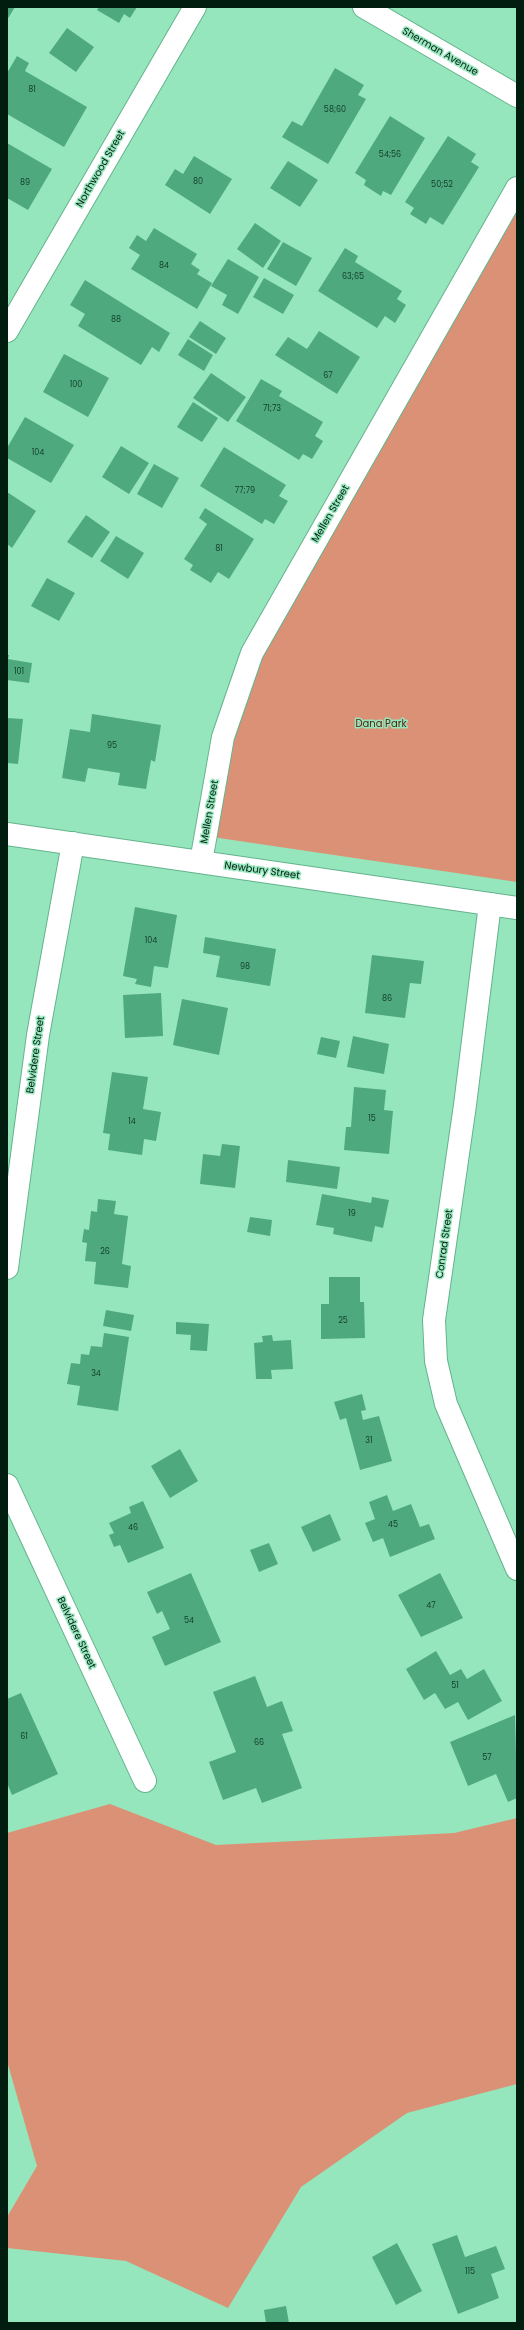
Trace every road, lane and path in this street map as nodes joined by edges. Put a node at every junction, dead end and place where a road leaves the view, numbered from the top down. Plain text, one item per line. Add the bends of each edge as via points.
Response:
1 (195, 7) edge
2 (364, 7) edge
3 (517, 96) edge
4 (517, 188) edge
5 (7, 331) edge
6 (7, 834) edge
7 (73, 843) junction
8 (201, 862) junction
9 (490, 904) junction
10 (517, 908) edge
11 (7, 1268) edge
12 (7, 1485) edge
13 (517, 1569) edge
14 (145, 1781) dead end

1 - 5 street, Northwood Street
2 - 3 street, Sherman Avenue
4 - 8 street, Mellen Street via 252,652 223,737
6 - 7 street, Newbury Street
7 - 8 street, Newbury Street
7 - 11 street, Belvidere Street via 38,1035
8 - 9 street, Newbury Street
9 - 10 street, Newbury Street
9 - 13 street, Conrad Street via 465,1105 434,1320 436,1361 446,1404
12 - 14 street, Belvidere Street

